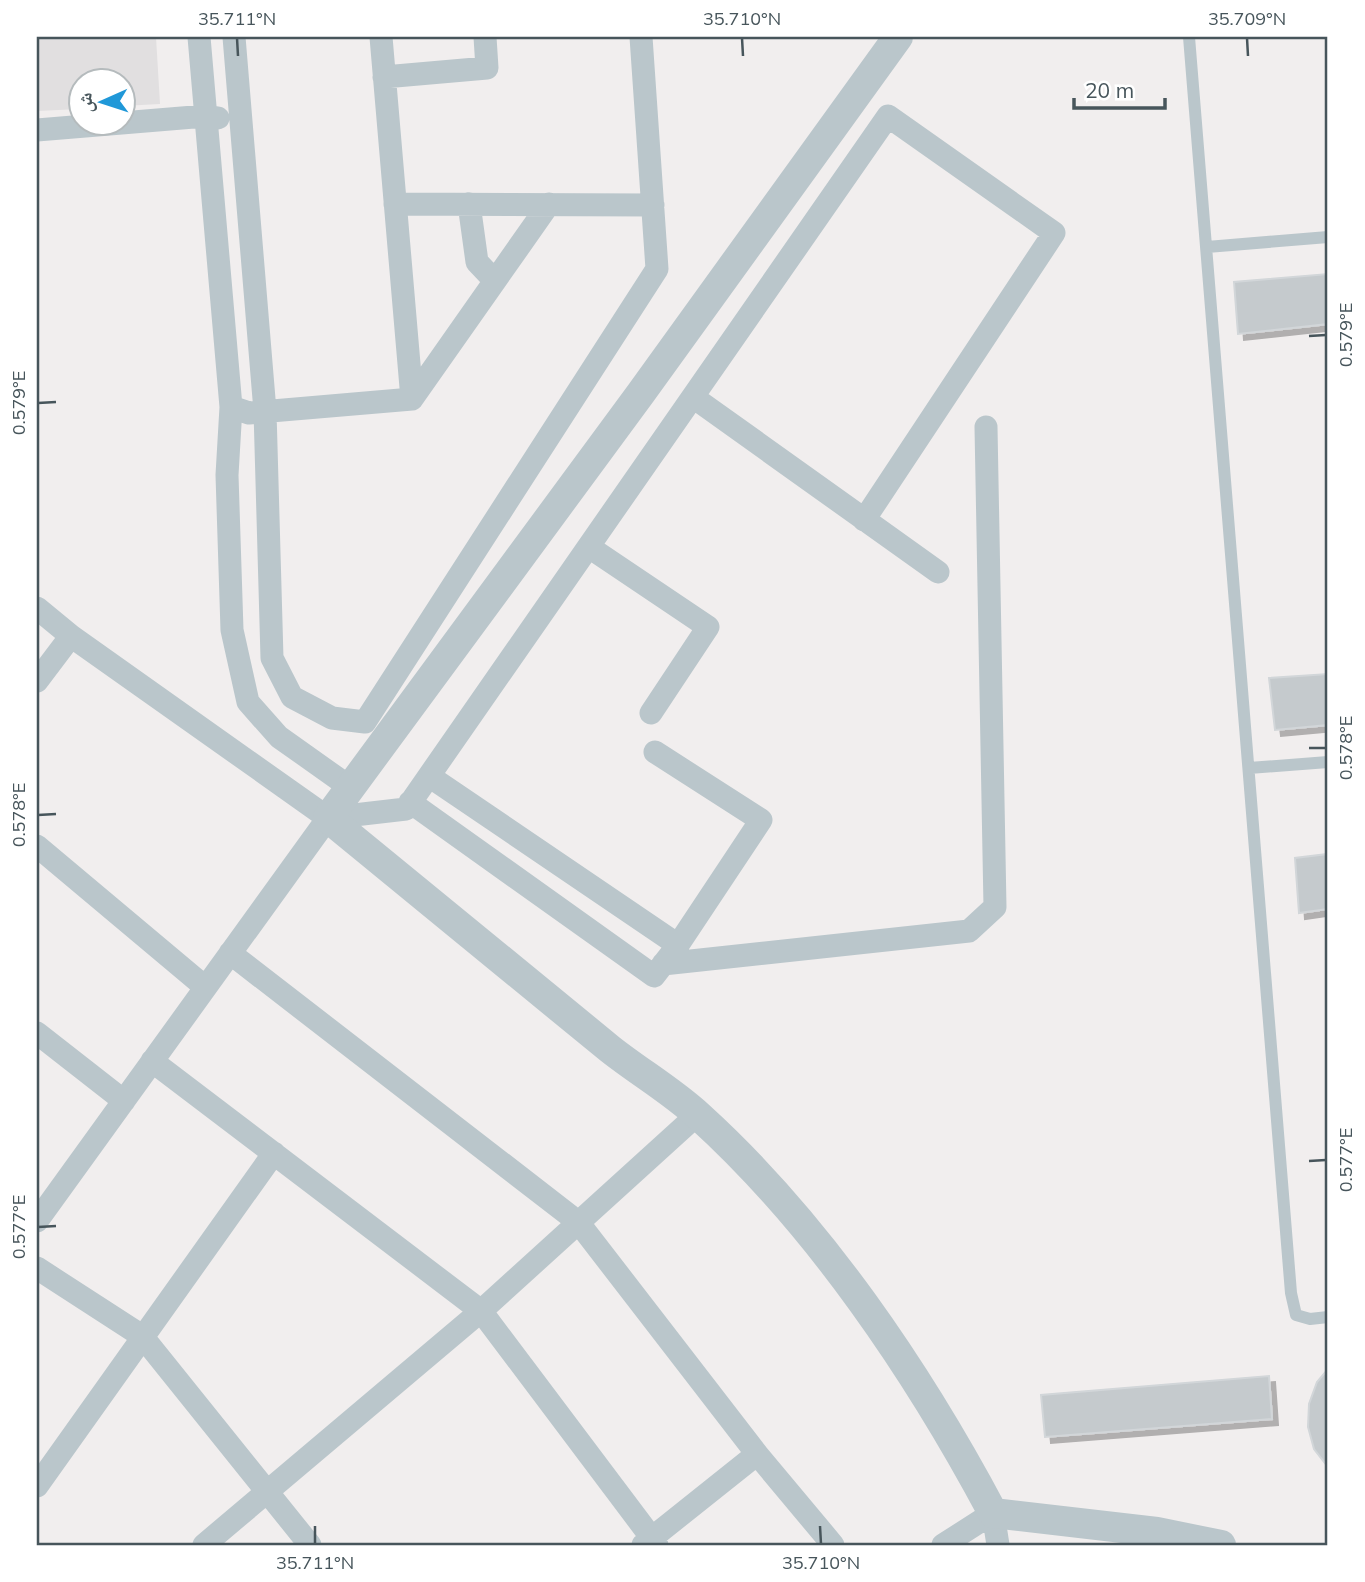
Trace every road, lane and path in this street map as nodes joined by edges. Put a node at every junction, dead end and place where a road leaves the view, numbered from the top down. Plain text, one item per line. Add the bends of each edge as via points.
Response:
1 (199, 37) edge
2 (234, 37) edge
3 (381, 37) edge
4 (485, 37) edge
5 (641, 37) edge
6 (898, 37) edge
7 (1189, 37) edge
8 (384, 77) junction
9 (206, 116) junction
10 (241, 121) junction
11 (37, 130) edge
12 (395, 204) junction
13 (469, 204) junction
14 (550, 204) junction
15 (653, 205) junction
16 (1328, 237) edge
17 (1208, 247) junction
18 (495, 281) junction
19 (693, 397) junction
20 (412, 399) junction
21 (231, 407) junction
22 (265, 411) junction
23 (986, 427) dead end
24 (864, 520) junction
25 (589, 547) junction
26 (937, 572) dead end
27 (37, 608) edge
28 (71, 636) junction
29 (37, 681) edge
30 (651, 713) dead end
31 (655, 752) dead end
32 (1328, 762) edge
33 (1249, 768) junction
34 (429, 776) junction
35 (351, 788) junction
36 (411, 802) junction
37 (328, 818) junction
38 (37, 846) edge
39 (678, 946) junction
40 (230, 953) junction
41 (663, 964) junction
42 (205, 987) junction
43 (37, 1033) edge
44 (152, 1061) junction
45 (124, 1101) junction
46 (698, 1114) junction
47 (274, 1153) junction
48 (37, 1221) edge
49 (578, 1222) junction
50 (37, 1268) edge
51 (481, 1311) junction
52 (1328, 1317) edge
53 (142, 1336) junction
54 (757, 1454) junction
55 (37, 1486) edge
56 (269, 1493) junction
57 (993, 1513) junction
58 (1158, 1539) edge
59 (651, 1543) edge
60 (204, 1545) edge
61 (310, 1545) edge
62 (833, 1545) edge
63 (943, 1545) edge
64 (998, 1545) edge
65 (1221, 1545) edge

1 - 9 street
2 - 10 street
3 - 8 street
4 - 8 street via 487,68
5 - 15 street
6 - 35 street
7 - 17 lane
8 - 12 street
9 - 10 street
9 - 11 street
9 - 21 street
10 - 22 street
12 - 13 street
12 - 20 street
13 - 14 street
13 - 18 street via 477,262
14 - 15 street
14 - 18 street
15 - 22 street via 657,269 365,722 332,718 292,697 272,658
16 - 17 lane
17 - 33 lane
18 - 20 street
19 - 24 street
19 - 24 street via 888,116 1054,233
19 - 25 street
20 - 22 street
21 - 22 street
21 - 35 street via 227,475 232,630 248,702 279,737
23 - 41 street via 995,907 969,932
24 - 26 street
25 - 30 street via 708,627
25 - 34 street
27 - 28 street
28 - 29 street
28 - 37 street
31 - 39 street via 761,820
32 - 33 lane
33 - 52 lane via 1291,1293 1296,1315
34 - 36 street
34 - 39 street
35 - 37 street
36 - 37 street via 406,809
36 - 41 street via 653,976
37 - 40 street
37 - 46 street via 616,1054
38 - 42 street
39 - 41 street
40 - 42 street
40 - 49 street
42 - 44 street
43 - 45 street
44 - 45 street
44 - 47 street
45 - 48 street
46 - 49 street
46 - 57 street via 752,1169 858,1294 950,1433
47 - 51 street
47 - 53 street
49 - 51 street
49 - 54 street
50 - 53 street
51 - 56 street
51 - 59 street
53 - 55 street
53 - 56 street
54 - 59 street
54 - 62 street
56 - 60 street
56 - 61 street
57 - 58 street
57 - 63 street
57 - 64 street
58 - 65 street

